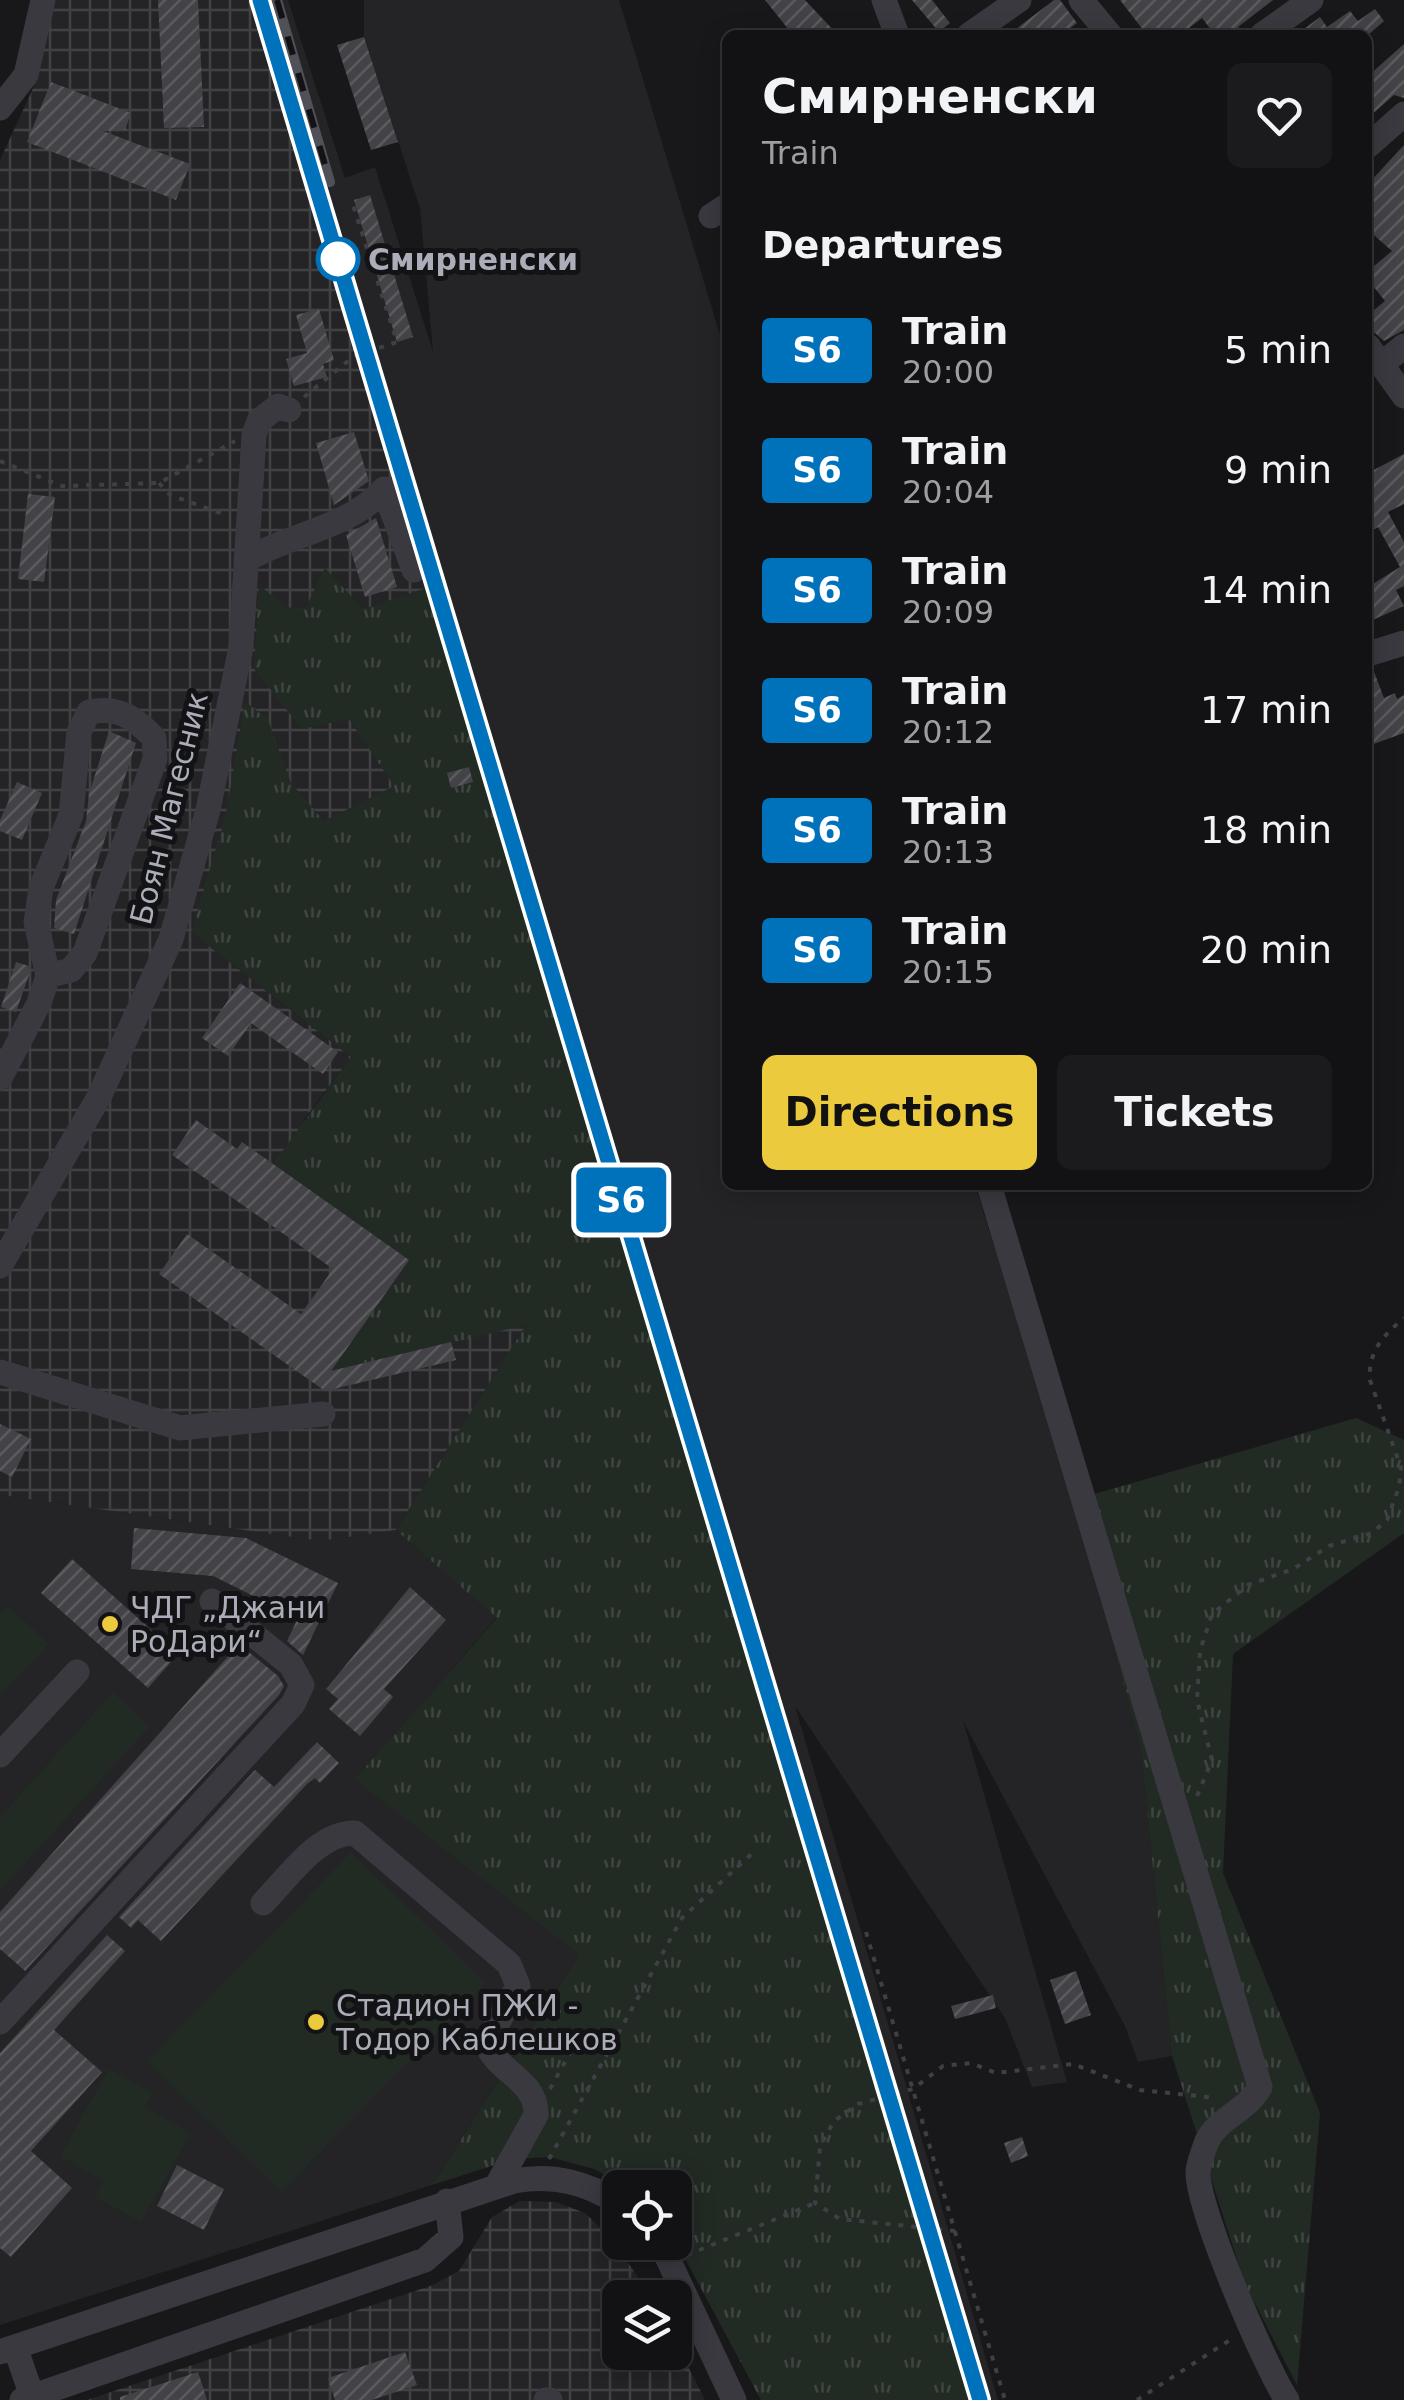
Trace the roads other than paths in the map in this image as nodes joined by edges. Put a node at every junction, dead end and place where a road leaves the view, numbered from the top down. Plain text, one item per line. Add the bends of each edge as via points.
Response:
1 (43, 0) edge
2 (884, 0) edge
3 (1019, 0) edge
4 (1081, 0) edge
5 (1311, 0) edge
6 (895, 30) edge
7 (976, 30) edge
8 (1106, 30) edge
9 (1269, 30) edge
10 (0, 108) edge
11 (1404, 114) edge
12 (1372, 142) edge
13 (1404, 346) edge
14 (1375, 355) edge
15 (1404, 396) edge
16 (289, 410) road end
17 (246, 560) junction
18 (414, 570) dead end
19 (1404, 643) edge
20 (1372, 653) edge
21 (48, 976) junction
22 (0, 1078) edge
23 (991, 1190) edge
24 (0, 1266) edge
25 (0, 1372) edge
26 (323, 1414) dead end
27 (212, 1602) dead end
28 (76, 1672) dead end
29 (0, 1755) edge
30 (263, 1903) dead end
31 (2, 2016) edge
32 (496, 2187) junction
33 (602, 2195) edge
34 (448, 2202) junction
35 (668, 2260) edge
36 (8, 2349) edge
37 (27, 2398) edge
38 (734, 2400) edge
39 (1287, 2400) edge

1 - 10 street via 26,74
2 - 6 street
3 - 7 street
4 - 8 street
5 - 9 street
11 - 12 street
13 - 14 street
14 - 15 street
16 - 17 street, Боян Магесник via 278,406 259,421 254,436
17 - 18 street via 369,506 384,489
17 - 24 street, Боян Магесник via 241,647 208,810 171,939 99,1097
19 - 20 street
21 - 21 street via 36,922 42,888 71,815 79,732 89,712 109,708 135,719 154,738 155,759 85,953 72,970
21 - 22 street
23 - 39 street via 1260,2087 1208,2139 1198,2172 1257,2345
25 - 26 street via 180,1428
27 - 31 street via 291,1666 302,1685 293,1704
28 - 29 street
30 - 32 street via 325,1840 355,1833 509,1964 518,1986 492,2033 490,2051 529,2088 536,2115
32 - 33 street via 540,2176 571,2180
32 - 34 street
34 - 36 street
34 - 37 street via 451,2237 425,2260
35 - 38 street
36 - 37 street

